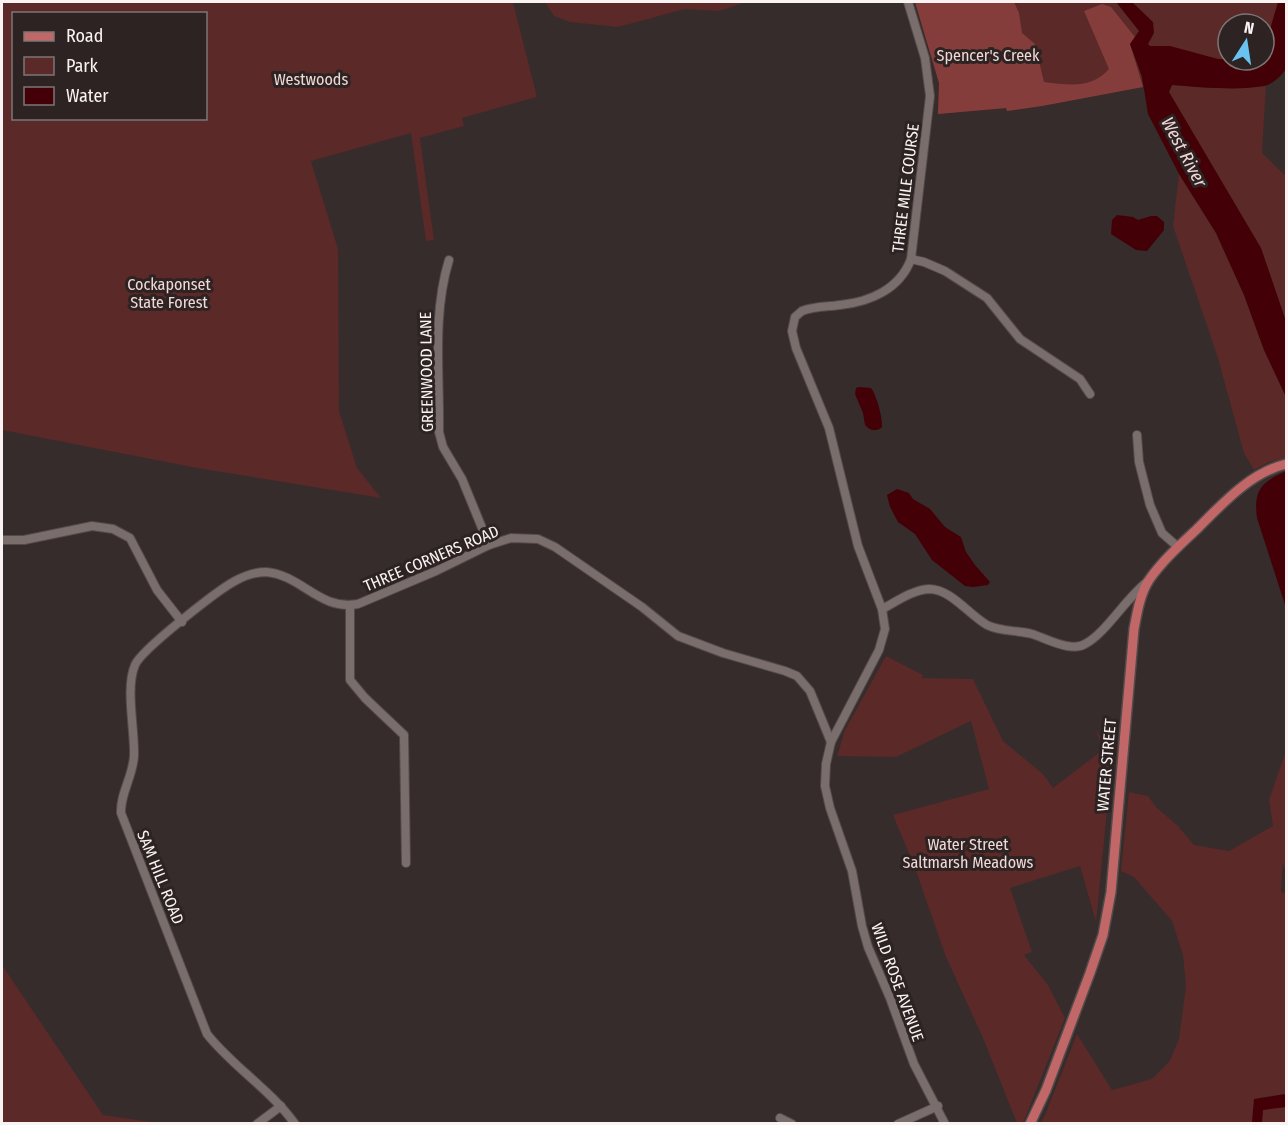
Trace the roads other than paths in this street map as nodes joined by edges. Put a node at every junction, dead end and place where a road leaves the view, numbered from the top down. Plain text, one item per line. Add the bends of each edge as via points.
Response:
1 (908, 2) edge
2 (911, 259) junction
3 (449, 260) dead end
4 (1090, 394) dead end
5 (1137, 435) dead end
6 (1287, 464) edge
7 (2, 540) edge
8 (489, 545) junction
9 (1178, 547) junction
10 (1149, 581) junction
11 (350, 605) junction
12 (882, 609) junction
13 (182, 622) junction
14 (831, 742) junction
15 (406, 863) dead end
16 (281, 1106) junction
17 (938, 1106) junction
18 (780, 1118) dead end
19 (257, 1124) edge
20 (295, 1124) edge
21 (792, 1124) edge
22 (898, 1124) edge
23 (945, 1124) edge
24 (1030, 1124) edge

1 - 2 street, THREE MILE COURSE via 925,57 930,96
2 - 4 street via 945,271 987,298 1020,339 1080,380
2 - 12 street, THREE MILE COURSE via 903,276 881,294 860,302 802,311 792,327 796,348 829,428 858,546
3 - 8 street, GREENWOOD LANE via 438,316 439,432
5 - 9 street via 1145,489 1162,533
6 - 9 main road, WATER STREET via 1251,480
7 - 13 street via 24,540 92,526 118,530 130,538 157,590
8 - 11 street, THREE CORNERS ROAD
8 - 14 street, THREE CORNERS ROAD via 524,537 547,542 678,636 797,676 810,691
9 - 10 main road, WATER STREET
10 - 12 street via 1083,646 1064,646 989,626 934,590 917,592
10 - 24 main road, WATER STREET via 1134,629 1111,892 1103,935
11 - 13 street, THREE CORNERS ROAD via 323,600 292,579 264,572 234,582
11 - 15 street via 350,680 404,735
12 - 14 street, WILD ROSE AVENUE via 882,642
13 - 16 street, SAM HILL ROAD via 139,657 133,669 134,756 121,813 204,1028
14 - 17 street, WILD ROSE AVENUE via 825,764 826,793 850,862 864,934 914,1064
16 - 19 street
16 - 20 street, SAM HILL ROAD
17 - 22 street
17 - 23 street, WILD ROSE AVENUE
18 - 21 street

